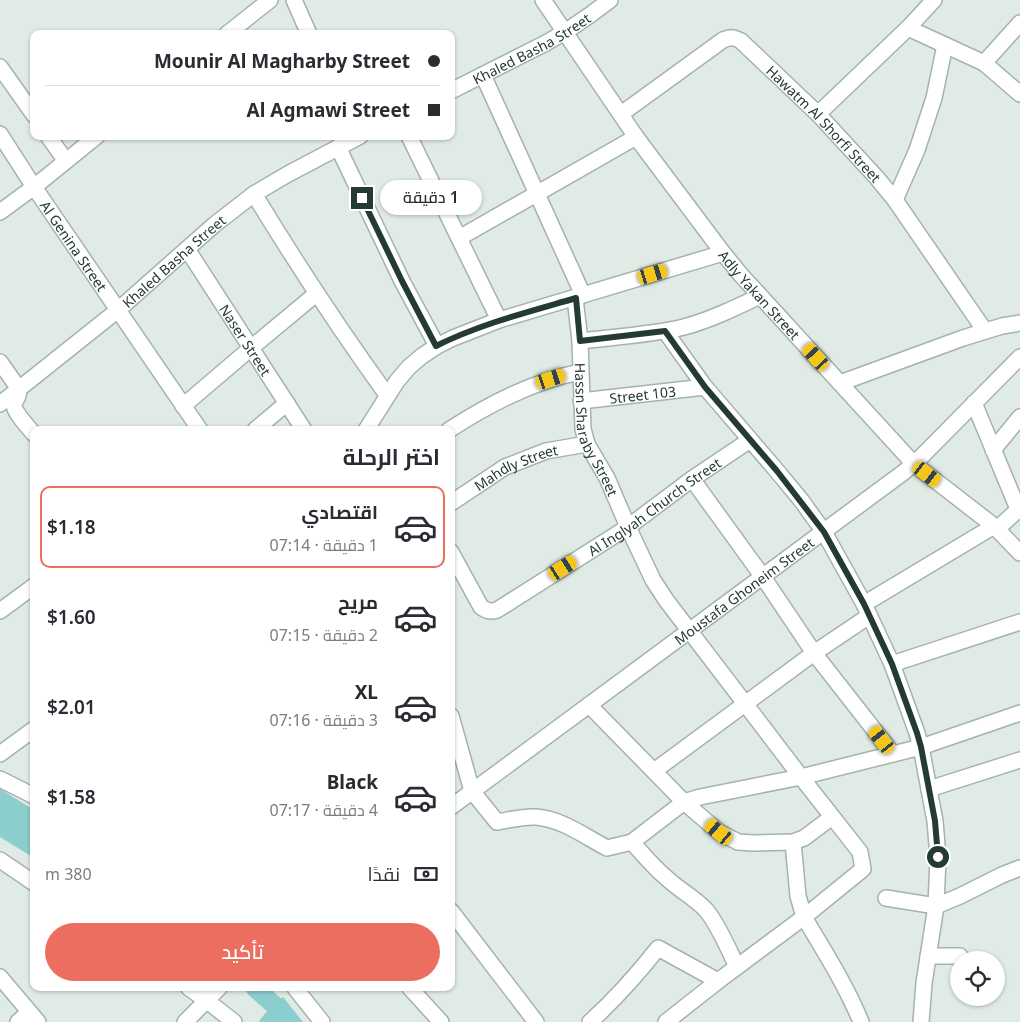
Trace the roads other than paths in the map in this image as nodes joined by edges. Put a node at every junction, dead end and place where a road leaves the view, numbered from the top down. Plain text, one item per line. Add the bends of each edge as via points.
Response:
1 (270, 0) edge
2 (294, 0) edge
3 (543, 0) edge
4 (610, 0) edge
5 (934, 0) edge
6 (1020, 23) edge
7 (908, 28) junction
8 (232, 30) edge
9 (307, 30) edge
10 (565, 32) junction
11 (945, 45) junction
12 (984, 63) junction
13 (0, 67) edge
14 (483, 75) junction
15 (455, 89) edge
16 (1020, 94) edge
17 (30, 109) edge
18 (621, 114) junction
19 (818, 114) junction
20 (0, 134) edge
21 (636, 137) junction
22 (51, 140) edge
23 (92, 140) edge
24 (352, 140) edge
25 (411, 140) edge
26 (338, 147) junction
27 (66, 161) junction
28 (34, 187) junction
29 (254, 194) junction
30 (536, 195) junction
31 (895, 200) junction
32 (0, 212) edge
33 (459, 238) junction
34 (188, 249) junction
35 (723, 253) junction
36 (316, 294) junction
37 (579, 296) junction
38 (760, 296) junction
39 (118, 310) junction
40 (499, 320) junction
41 (1020, 323) edge
42 (665, 331) junction
43 (985, 331) junction
44 (580, 341) junction
45 (436, 346) junction
46 (251, 348) junction
47 (1020, 357) edge
48 (0, 362) edge
49 (580, 372) junction
50 (840, 384) junction
51 (705, 387) junction
52 (19, 389) junction
53 (388, 395) junction
54 (581, 401) junction
55 (287, 403) junction
56 (974, 403) junction
57 (0, 404) edge
58 (183, 406) junction
59 (1020, 417) edge
60 (197, 426) edge
61 (260, 426) edge
62 (301, 426) edge
63 (369, 426) edge
64 (455, 427) edge
65 (30, 429) edge
66 (750, 440) junction
67 (587, 444) junction
68 (993, 450) junction
69 (914, 464) junction
70 (692, 479) junction
71 (455, 499) edge
72 (1019, 508) edge
73 (628, 527) junction
74 (995, 527) junction
75 (824, 532) junction
76 (1020, 552) edge
77 (455, 560) edge
78 (763, 577) junction
79 (30, 589) edge
80 (867, 610) junction
81 (0, 611) edge
82 (1020, 622) edge
83 (690, 631) junction
84 (814, 653) junction
85 (892, 664) junction
86 (745, 704) junction
87 (589, 705) junction
88 (1020, 713) edge
89 (30, 732) edge
90 (455, 745) edge
91 (921, 747) junction
92 (0, 754) edge
93 (893, 754) junction
94 (457, 760) edge
95 (1020, 760) edge
96 (654, 771) junction
97 (801, 777) junction
98 (0, 779) edge
99 (929, 789) junction
100 (472, 791) junction
101 (30, 794) edge
102 (684, 802) junction
103 (455, 804) edge
104 (832, 817) junction
105 (632, 842) junction
106 (793, 842) junction
107 (0, 860) edge
108 (1020, 868) edge
109 (30, 879) edge
110 (886, 898) dead end
111 (936, 906) junction
112 (455, 915) edge
113 (804, 917) junction
114 (928, 956) junction
115 (950, 956) edge
116 (738, 967) junction
117 (0, 977) edge
118 (718, 982) junction
119 (193, 991) edge
120 (215, 991) edge
121 (297, 991) edge
122 (413, 991) edge
123 (206, 1000) junction
124 (34, 1017) edge
125 (18, 1022) edge
126 (185, 1022) edge
127 (234, 1022) edge
128 (322, 1022) edge
129 (441, 1022) edge
130 (536, 1022) edge
131 (590, 1022) edge
132 (666, 1022) edge
133 (861, 1022) edge
134 (921, 1022) edge

1 - 8 street
2 - 9 street
3 - 10 street, Adly Yakan Street
4 - 10 street, Khaled Basha Street
5 - 7 street
6 - 12 street
7 - 11 street
7 - 19 street
10 - 14 street, Khaled Basha Street
10 - 18 street, Adly Yakan Street
11 - 12 street
11 - 31 street via 931,107
12 - 16 street
13 - 17 street
14 - 15 street, Khaled Basha Street
14 - 30 street, Hassn Sharaby Street
18 - 19 street, Hawatm Al Shorfi Street via 729,37 741,41
18 - 21 street, Adly Yakan Street
19 - 31 street, Hawatm Al Shorfi Street
20 - 28 street, Al Genina Street
21 - 30 street
21 - 35 street, Adly Yakan Street
22 - 27 street
23 - 27 street
24 - 26 street, Khaled Basha Street
25 - 33 street
26 - 29 street, Khaled Basha Street
26 - 45 street
27 - 28 street
28 - 32 street
28 - 39 street, Al Genina Street
29 - 34 street, Khaled Basha Street
29 - 36 street
30 - 33 street
30 - 37 street, Hassn Sharaby Street
31 - 43 street, Hawatm Al Shorfi Street
33 - 40 street
34 - 39 street, Khaled Basha Street
34 - 46 street, Naser Street
35 - 37 street
35 - 38 street, Adly Yakan Street
36 - 46 street
36 - 53 street
37 - 40 street
37 - 44 street, Hassn Sharaby Street
38 - 42 street via 701,322
38 - 50 street, Adly Yakan Street
39 - 52 street, Khaled Basha Street
39 - 58 street, Al Genina Street
40 - 45 street
41 - 43 street
42 - 44 street
42 - 51 street
43 - 50 street
44 - 49 street, Hassn Sharaby Street
45 - 53 street via 397,380
46 - 55 street, Naser Street
46 - 58 street
47 - 56 street, Moustafa Ghoneim Street
48 - 52 street
49 - 54 street, Hassn Sharaby Street
49 - 64 street via 527,388
50 - 69 street, Adly Yakan Street
51 - 54 street, Street 103
51 - 66 street
52 - 57 street, Khaled Basha Street
52 - 65 street via 15,409
53 - 63 street
54 - 67 street, Hassn Sharaby Street
55 - 61 street
55 - 62 street, Naser Street
56 - 68 street
56 - 69 street, Moustafa Ghoneim Street
58 - 60 street, Al Genina Street
59 - 68 street
66 - 70 street, Al Inglyah Church Street
66 - 75 street
67 - 71 street, Mahdly Street via 546,451 505,467
67 - 73 street, Hassn Sharaby Street via 607,478
68 - 72 street
69 - 74 street, Adly Yakan Street
69 - 75 street, Moustafa Ghoneim Street
70 - 73 street, Al Inglyah Church Street
70 - 78 street
72 - 74 street
73 - 77 street, Al Inglyah Church Street via 492,612 480,607
73 - 83 street, Hassn Sharaby Street via 652,580
74 - 76 street, Adly Yakan Street
74 - 80 street
75 - 78 street, Moustafa Ghoneim Street
75 - 80 street
78 - 83 street, Moustafa Ghoneim Street
78 - 84 street
79 - 81 street
80 - 84 street
80 - 85 street
82 - 85 street
83 - 86 street, Hassn Sharaby Street
83 - 87 street, Moustafa Ghoneim Street
84 - 86 street
84 - 93 street
85 - 91 street
86 - 96 street
86 - 97 street, Hassn Sharaby Street
87 - 96 street
87 - 100 street, Moustafa Ghoneim Street
88 - 91 street
89 - 92 street
90 - 94 street
91 - 93 street
91 - 99 street
93 - 97 street
94 - 100 street
95 - 99 street
96 - 102 street
97 - 102 street
97 - 104 street, Hassn Sharaby Street
98 - 101 street
99 - 111 street via 938,857
100 - 103 street, Moustafa Ghoneim Street
100 - 105 street via 498,822 535,817 558,821 607,848
102 - 105 street
102 - 106 street via 719,832 738,842
104 - 106 street via 804,838
104 - 113 street, Hassn Sharaby Street via 860,852 863,869
105 - 116 street via 648,862 707,911
106 - 113 street via 798,896
107 - 109 street
108 - 111 street
110 - 111 street
111 - 114 street
112 - 130 street
113 - 116 street
113 - 133 street
114 - 115 street
114 - 134 street
116 - 118 street
117 - 124 street
118 - 131 street via 658,948 633,979
118 - 132 street
119 - 123 street
120 - 123 street
121 - 128 street
122 - 129 street
123 - 126 street
123 - 127 street
124 - 125 street

